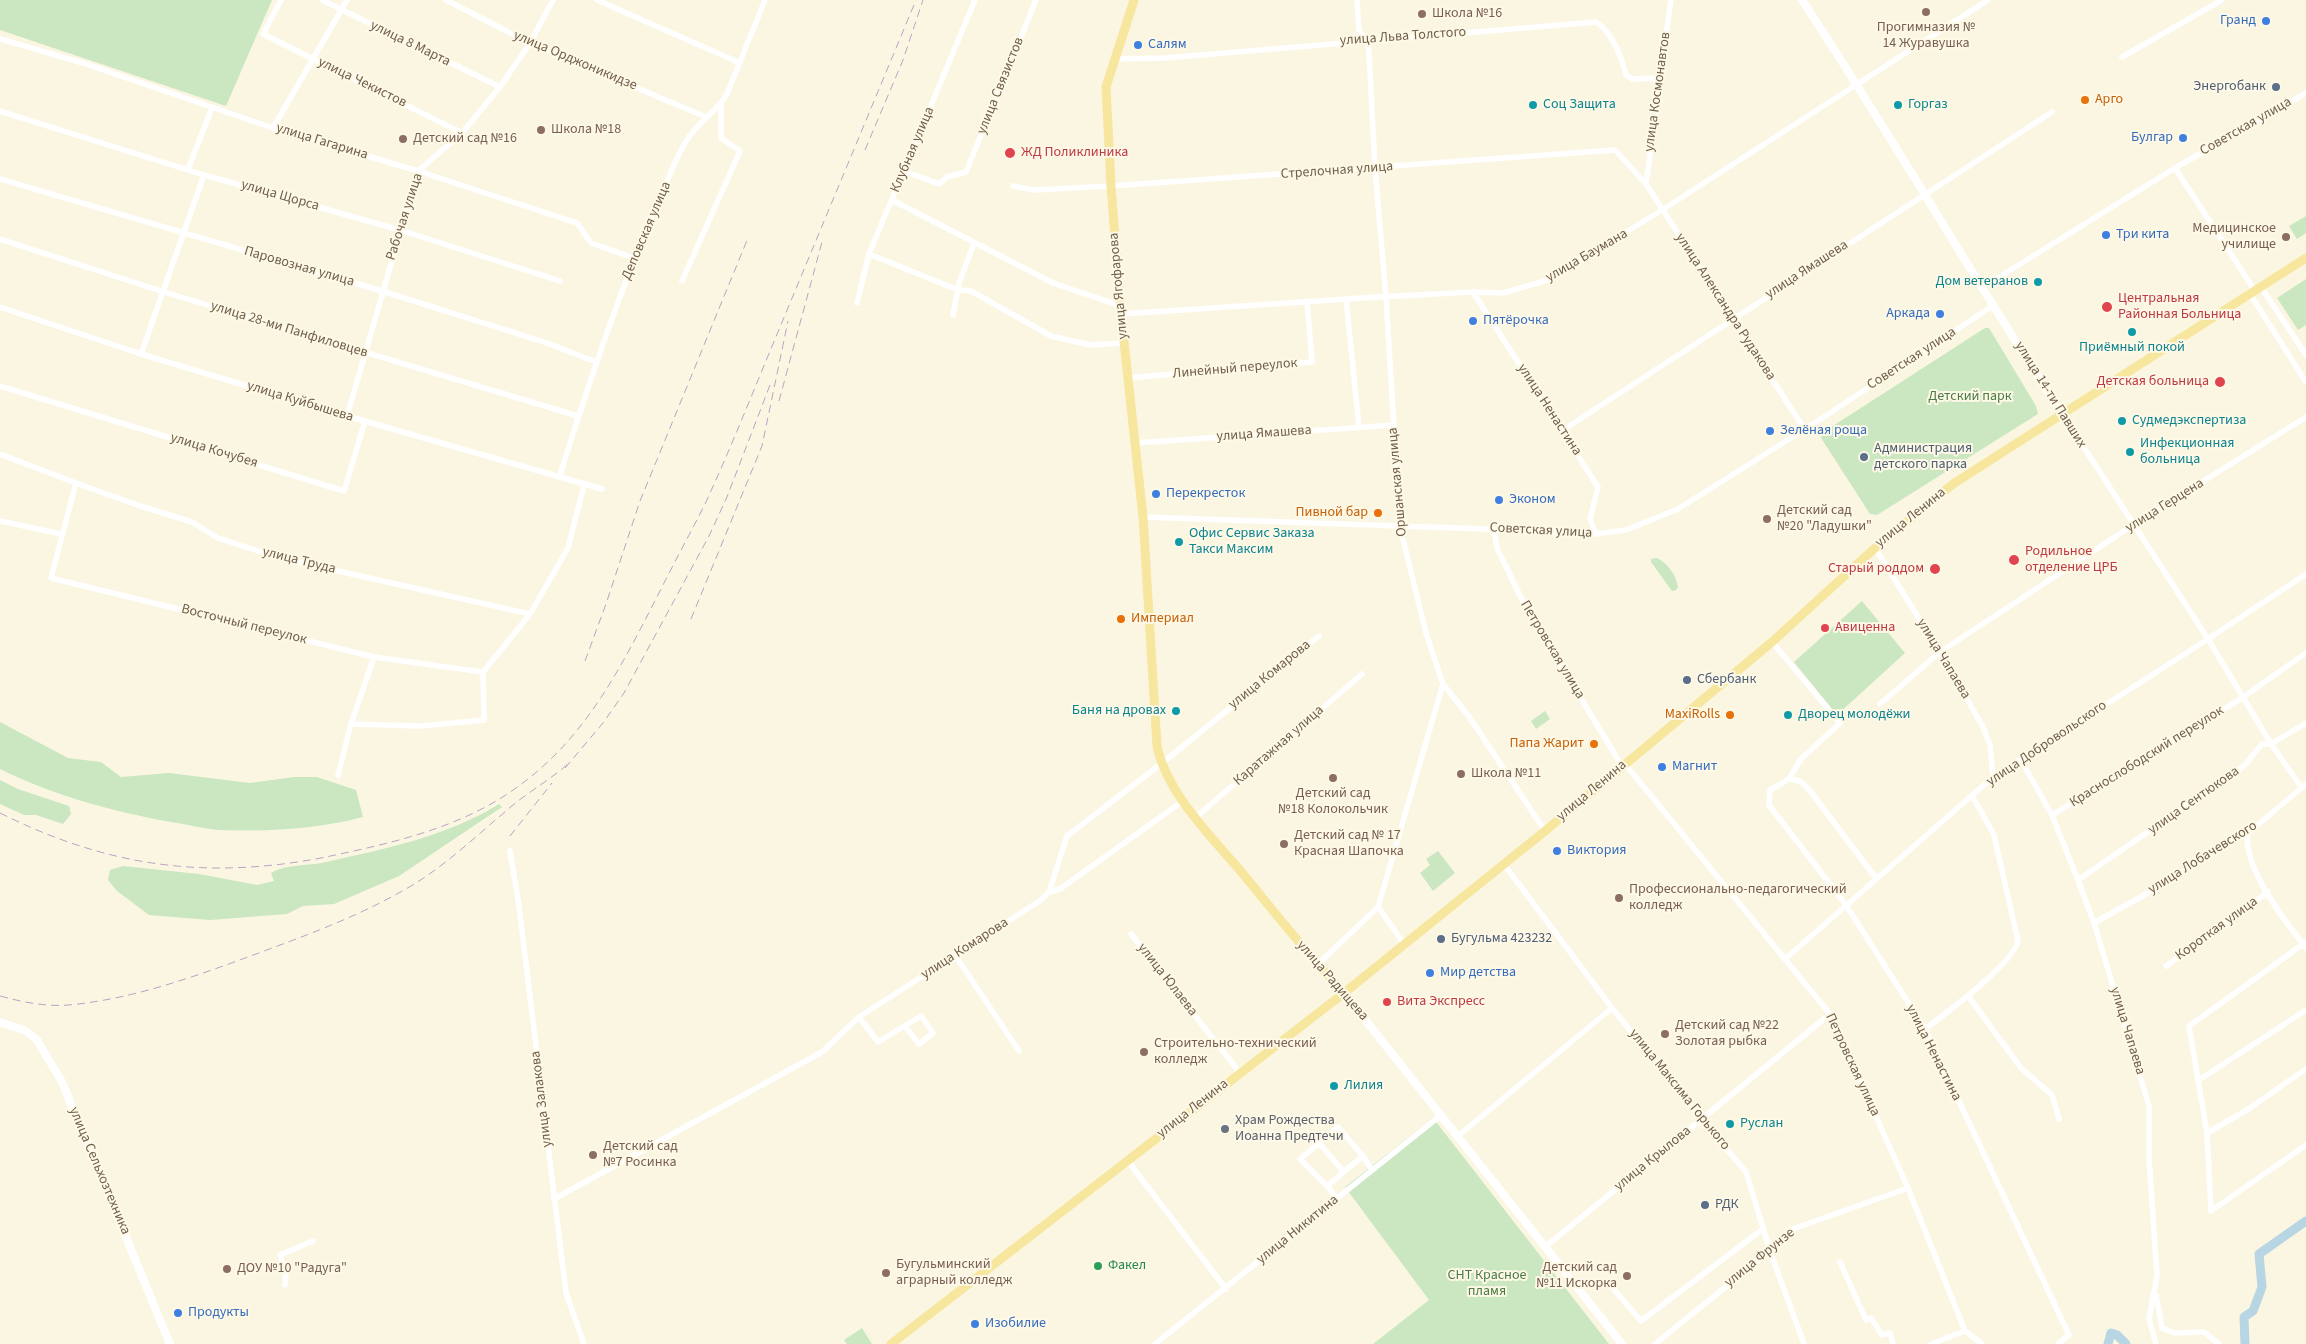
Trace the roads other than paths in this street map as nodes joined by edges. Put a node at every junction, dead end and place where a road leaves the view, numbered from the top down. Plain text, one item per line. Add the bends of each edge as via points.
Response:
1 (281, 0) edge
2 (322, 0) edge
3 (347, 0) edge
4 (446, 0) edge
5 (553, 0) edge
6 (597, 0) edge
7 (766, 0) edge
8 (975, 0) edge
9 (1036, 0) edge
10 (1134, 0) edge
11 (1357, 0) edge
12 (1671, 0) edge
13 (1802, 0) edge
14 (1988, 0) edge
15 (2222, 0) edge
16 (341, 11) junction
17 (0, 39) edge
18 (1364, 40) junction
19 (530, 43) junction
20 (2122, 57) dead end
21 (313, 58) junction
22 (1114, 59) junction
23 (740, 63) junction
24 (1659, 78) junction
25 (1858, 86) junction
26 (500, 87) junction
27 (2306, 92) edge
28 (722, 103) junction
29 (212, 108) junction
30 (0, 111) edge
31 (2052, 112) dead end
32 (706, 118) junction
33 (273, 128) junction
34 (462, 133) junction
35 (1375, 168) junction
36 (2175, 168) junction
37 (188, 169) junction
38 (418, 171) junction
39 (904, 171) junction
40 (204, 175) junction
41 (0, 179) edge
42 (1646, 184) junction
43 (1013, 186) dead end
44 (1111, 186) junction
45 (1926, 195) junction
46 (892, 200) junction
47 (1662, 210) junction
48 (400, 230) junction
49 (182, 234) junction
50 (0, 239) edge
51 (974, 243) junction
52 (869, 254) junction
53 (634, 258) junction
54 (2306, 258) edge
55 (560, 281) dead end
56 (682, 281) dead end
57 (1983, 287) junction
58 (958, 290) junction
59 (382, 291) junction
60 (2255, 291) junction
61 (164, 292) junction
62 (1473, 292) junction
63 (1386, 297) junction
64 (1346, 299) junction
65 (1307, 301) junction
66 (857, 303) dead end
67 (1994, 305) junction
68 (0, 306) edge
69 (1121, 310) junction
70 (953, 315) dead end
71 (1732, 318) junction
72 (1124, 343) junction
73 (367, 353) junction
74 (141, 354) junction
75 (2306, 355) edge
76 (596, 362) junction
77 (1128, 378) junction
78 (2306, 382) edge
79 (0, 386) edge
80 (2062, 414) junction
81 (347, 416) junction
82 (578, 416) junction
83 (2306, 417) edge
84 (365, 421) junction
85 (1394, 425) junction
86 (1360, 427) junction
87 (1563, 430) junction
88 (1805, 430) junction
89 (1135, 443) junction
90 (0, 454) edge
91 (559, 478) junction
92 (76, 483) junction
93 (584, 485) junction
94 (602, 489) dead end
95 (1143, 517) junction
96 (0, 521) edge
97 (2133, 525) junction
98 (1400, 526) junction
99 (1494, 529) junction
100 (61, 534) junction
101 (1596, 534) junction
102 (1875, 548) junction
103 (2306, 574) edge
104 (1147, 576) joint
105 (530, 614) junction
106 (1319, 636) dead end
107 (2208, 639) junction
108 (1772, 642) junction
109 (1940, 652) junction
110 (2306, 653) edge
111 (374, 657) junction
112 (482, 672) junction
113 (1362, 674) dead end
114 (1443, 684) junction
115 (2242, 698) junction
116 (1880, 704) dead end
117 (2306, 723) edge
118 (351, 724) junction
119 (2271, 744) junction
120 (2020, 760) junction
121 (1161, 764) junction
122 (1623, 765) junction
123 (338, 775) dead end
124 (1993, 777) junction
125 (1788, 779) junction
126 (2304, 786) edge
127 (1973, 797) junction
128 (1183, 801) junction
129 (2052, 815) junction
130 (1196, 817) junction
131 (1545, 832) junction
132 (2247, 834) junction
133 (510, 851) dead end
134 (1504, 863) junction
135 (1876, 878) junction
136 (2078, 880) junction
137 (1049, 892) junction
138 (2268, 892) junction
139 (1846, 905) junction
140 (1378, 907) junction
141 (2094, 922) junction
142 (1132, 934) dead end
143 (1404, 944) junction
144 (2305, 944) edge
145 (955, 955) junction
146 (1785, 958) junction
147 (1317, 964) junction
148 (2166, 966) dead end
149 (1344, 992) junction
150 (1968, 996) junction
151 (1612, 1008) junction
152 (2306, 1010) edge
153 (1830, 1014) junction
154 (859, 1017) junction
155 (0, 1022) edge
156 (905, 1026) junction
157 (1925, 1029) junction
158 (1020, 1050) dead end
159 (2306, 1069) edge
160 (1240, 1073) junction
161 (2199, 1080) junction
162 (1441, 1115) junction
163 (2059, 1119) dead end
164 (1702, 1120) junction
165 (2207, 1133) junction
166 (1458, 1136) junction
167 (1319, 1143) junction
168 (2306, 1145) edge
169 (1362, 1156) junction
170 (1127, 1160) junction
171 (1372, 1170) junction
172 (1344, 1172) junction
173 (1327, 1186) junction
174 (1908, 1188) junction
175 (1337, 1198) junction
176 (554, 1199) junction
177 (1763, 1229) junction
178 (313, 1241) dead end
179 (1545, 1246) junction
180 (1770, 1251) junction
181 (1840, 1262) dead end
182 (285, 1285) dead end
183 (1612, 1287) dead end
184 (1226, 1289) junction
185 (2155, 1290) junction
186 (1965, 1331) junction
187 (170, 1344) edge
188 (584, 1344) edge
189 (891, 1344) edge
190 (1155, 1344) edge
191 (1622, 1344) edge
192 (1655, 1344) edge
193 (1804, 1344) edge
194 (1893, 1344) edge
195 (1930, 1344) edge
196 (1982, 1344) edge
197 (2058, 1344) edge
198 (2156, 1344) edge
199 (2219, 1344) edge

1 - 21 street, улица Чекистов via 262,34
2 - 16 street, улица 8 Марта
3 - 16 street
4 - 19 street, улица Орджоникидзе
5 - 19 street, Рабочая улица
6 - 23 street
7 - 23 street, Деповская улица
8 - 39 street, Клубная улица
9 - 39 street, улица Связистов via 966,172 947,177 939,184
10 - 22 main road, улица Ягофарова
11 - 18 street, Оршанская улица via 1359,30
12 - 24 street, улица Космонавтов
13 - 25 street, улица 14-ти Павших
14 - 25 street, улица Баумана
15 - 20 street
16 - 21 street
16 - 26 street, улица 8 Марта
17 - 29 street, улица Гагарина via 83,63
18 - 22 street, улица Льва Толстого
18 - 24 street, улица Льва Толстого via 1596,22 1608,30 1626,75 1632,79
18 - 35 street, Оршанская улица via 1369,53
19 - 26 street, Рабочая улица
19 - 32 street, улица Орджоникидзе
21 - 33 street
21 - 34 street, улица Чекистов
22 - 44 main road, улица Ягофарова via 1106,87
23 - 28 street, Деповская улица
24 - 42 street, улица Космонавтов
25 - 45 street, улица 14-ти Павших
25 - 47 street, улица Баумана
26 - 34 street, Рабочая улица
27 - 36 street, Советская улица
28 - 32 street, Деповская улица
28 - 56 street via 721,138 740,151
29 - 33 street, улица Гагарина
29 - 37 street
30 - 37 street, улица Щорса
31 - 45 street, улица Ямашева
32 - 53 street, Деповская улица via 694,128 685,143
33 - 38 street, улица Гагарина
34 - 38 street, Рабочая улица
35 - 42 street, Стрелочная улица via 1614,150
35 - 44 street, Стрелочная улица
35 - 63 street, Оршанская улица
36 - 57 street, Советская улица
36 - 60 street
37 - 40 street, улица Щорса
38 - 48 street, Рабочая улица
38 - 53 street, улица Гагарина via 577,223 591,243
39 - 46 street, Клубная улица
40 - 48 street, улица Щорса
40 - 49 street
41 - 49 street, Паровозная улица
42 - 47 street, улица Александра Рудакова
43 - 44 street, Стрелочная улица via 1034,190
44 - 69 main road, улица Ягофарова
45 - 57 street, улица 14-ти Павших
45 - 71 street, улица Ямашева
46 - 51 street
46 - 52 street, Клубная улица
47 - 62 street, улица Баумана via 1548,280 1503,293
47 - 71 street, улица Александра Рудакова
48 - 55 street, улица Щорса
48 - 59 street, Рабочая улица
49 - 59 street, Паровозная улица
49 - 61 street
50 - 61 street, улица 28-ми Панфиловцев
51 - 58 street
51 - 69 street via 1053,283
52 - 58 street
52 - 66 street, Клубная улица
53 - 76 street, Деповская улица
54 - 60 main road, улица Ленина
57 - 67 street, улица 14-ти Павших
58 - 70 street
58 - 72 street via 971,291 986,298 1051,336 1090,345
59 - 73 street, Рабочая улица
59 - 76 street, Паровозная улица via 547,343
60 - 75 street
60 - 78 street
60 - 80 main road, улица Ленина
61 - 73 street, улица 28-ми Панфиловцев
61 - 74 street
62 - 63 street, улица Баумана
62 - 87 street, улица Ненастина
63 - 64 street, улица Баумана
63 - 85 street, Оршанская улица
64 - 65 street, улица Баумана
64 - 86 street
65 - 69 street, улица Баумана
65 - 77 street, Линейный переулок via 1312,362
67 - 80 street, улица 14-ти Павших
67 - 88 street, Советская улица
68 - 74 street, улица Куйбышева
69 - 72 main road, улица Ягофарова
71 - 87 street, улица Ямашева
71 - 88 street, улица Александра Рудакова
72 - 77 main road, улица Ягофарова
73 - 81 street, Рабочая улица
73 - 82 street, улица 28-ми Панфиловцев
74 - 81 street, улица Куйбышева
76 - 82 street, Деповская улица
77 - 89 main road, улица Ягофарова
79 - 84 street, улица Кочубея via 344,491
80 - 97 street, улица 14-ти Павших
80 - 102 main road, улица Ленина via 1953,484
81 - 84 street, улица Куйбышева
82 - 91 street, Деповская улица
83 - 97 street, улица Герцена
84 - 91 street, улица Куйбышева
85 - 86 street, улица Ямашева
85 - 98 street, Оршанская улица
86 - 89 street, улица Ямашева
87 - 101 street, улица Ненастина via 1598,487 1590,519
88 - 101 street, Советская улица via 1678,509 1626,530
89 - 95 main road, улица Ягофарова
90 - 92 street, улица Труда
91 - 93 street, улица Куйбышева
92 - 100 street
92 - 105 street, улица Труда via 192,522 218,538 280,558
93 - 94 street, улица Куйбышева
93 - 105 street via 568,548
95 - 98 street, Советская улица
95 - 104 main road, улица Ягофарова
96 - 100 street
97 - 107 street, улица 14-ти Павших
97 - 109 street, улица Герцена
98 - 99 street, Советская улица
98 - 114 street, Оршанская улица via 1426,634
99 - 101 street, Советская улица
99 - 122 street, Петровская улица via 1497,548 1526,608
100 - 111 street, Восточный переулок via 51,578
102 - 108 main road, улица Ленина
102 - 109 street, улица Чапаева
103 - 107 street, улица Добровольского
104 - 121 main road, улица Радищева via 1157,746
105 - 112 street
106 - 121 street, улица Комарова
107 - 115 street, улица 14-ти Павших
107 - 120 street, улица Добровольского
108 - 122 main road, улица Ленина
108 - 125 street via 1840,723 1801,759
109 - 116 street, улица Герцена
109 - 124 street, улица Чапаева via 1983,727 1990,745
110 - 115 street, Краснослободский переулок
111 - 112 street, Восточный переулок
111 - 118 street
112 - 118 street via 484,720 421,726
113 - 130 street, Каратажная улица
114 - 131 street via 1468,715
114 - 140 street
115 - 119 street, улица 14-ти Павших
115 - 129 street, Краснослободский переулок
117 - 119 street, улица Сентюкова
118 - 123 street
119 - 126 street, улица 14-ти Павших
119 - 136 street, улица Сентюкова via 2262,744 2244,766
120 - 124 street, улица Добровольского
120 - 129 street, улица Чапаева
121 - 128 main road, улица Радищева
121 - 137 street, улица Комарова via 1067,836
122 - 131 main road, улица Ленина
122 - 146 street, Петровская улица
124 - 127 street, улица Добровольского
125 - 135 street via 1796,779 1806,786
125 - 139 street, улица Ненастина via 1770,790 1769,805
126 - 132 street, улица Лобачевского
127 - 135 street, улица Добровольского
127 - 150 street via 1994,835 2018,941 2013,953
128 - 130 main road, улица Радищева
128 - 137 street via 1060,889
129 - 136 street, улица Чапаева
130 - 147 main road, улица Радищева
131 - 134 main road, улица Ленина
132 - 138 street via 2250,860
132 - 141 street, улица Лобачевского via 2227,842 2164,884
133 - 176 street, улица Залакова
134 - 143 main road, улица Ленина
134 - 151 street, улица Максима Горького
135 - 139 street, улица Добровольского
136 - 141 street, улица Чапаева
137 - 145 street, улица Комарова
138 - 144 street
138 - 148 street, Короткая улица
139 - 146 street, улица Добровольского
139 - 157 street, улица Ненастина
140 - 143 street
140 - 147 street
141 - 185 street, улица Чапаева via 2149,1106
142 - 160 street, улица Юлаева
143 - 149 main road, улица Ленина
144 - 161 street via 2190,1026
145 - 154 street, улица Комарова
145 - 158 street
146 - 153 street, Петровская улица
147 - 149 main road, улица Радищева
149 - 160 main road, улица Ленина
149 - 162 street, улица Радищева
150 - 157 street
150 - 163 street via 2021,1068 2052,1095
151 - 164 street, улица Максима Горького
151 - 166 street
152 - 161 street
153 - 164 street, улица Крылова
153 - 174 street, Петровская улица
154 - 156 street via 878,1042
154 - 176 street, улица Комарова via 822,1052
155 - 187 street, улица Сельхозтехника via 26,1031 49,1057
156 - 156 street via 921,1016 933,1034 919,1044
157 - 197 street, улица Ненастина via 2069,1334
159 - 165 street
160 - 170 main road, улица Ленина
161 - 165 street
162 - 166 street, улица Радищева
162 - 171 street, улица Никитина
164 - 177 street, улица Максима Горького via 1746,1172
164 - 179 street, улица Крылова
165 - 168 street via 2211,1211
166 - 179 street, улица Радищева
167 - 169 street via 1338,1127
167 - 172 street
167 - 173 street via 1300,1159
169 - 171 street
169 - 172 street
170 - 184 street
170 - 189 main road, улица Ленина
171 - 175 street, улица Никитина
172 - 173 street
173 - 175 street
174 - 180 street, улица Фрунзе via 1790,1230
174 - 186 street, Петровская улица
175 - 184 street, улица Никитина
176 - 188 street, улица Залакова via 566,1293
177 - 180 street, улица Максима Горького
177 - 183 street via 1641,1321
178 - 182 street via 280,1255 286,1274
179 - 191 street, улица Радищева
180 - 192 street, улица Фрунзе
180 - 193 street, улица Максима Горького
181 - 194 street via 1866,1320 1871,1318 1882,1335 1890,1333
184 - 190 street, улица Никитина
185 - 198 street, улица Чапаева via 2149,1319
185 - 199 street via 2162,1328 2174,1333 2204,1332
186 - 195 street
186 - 196 street

